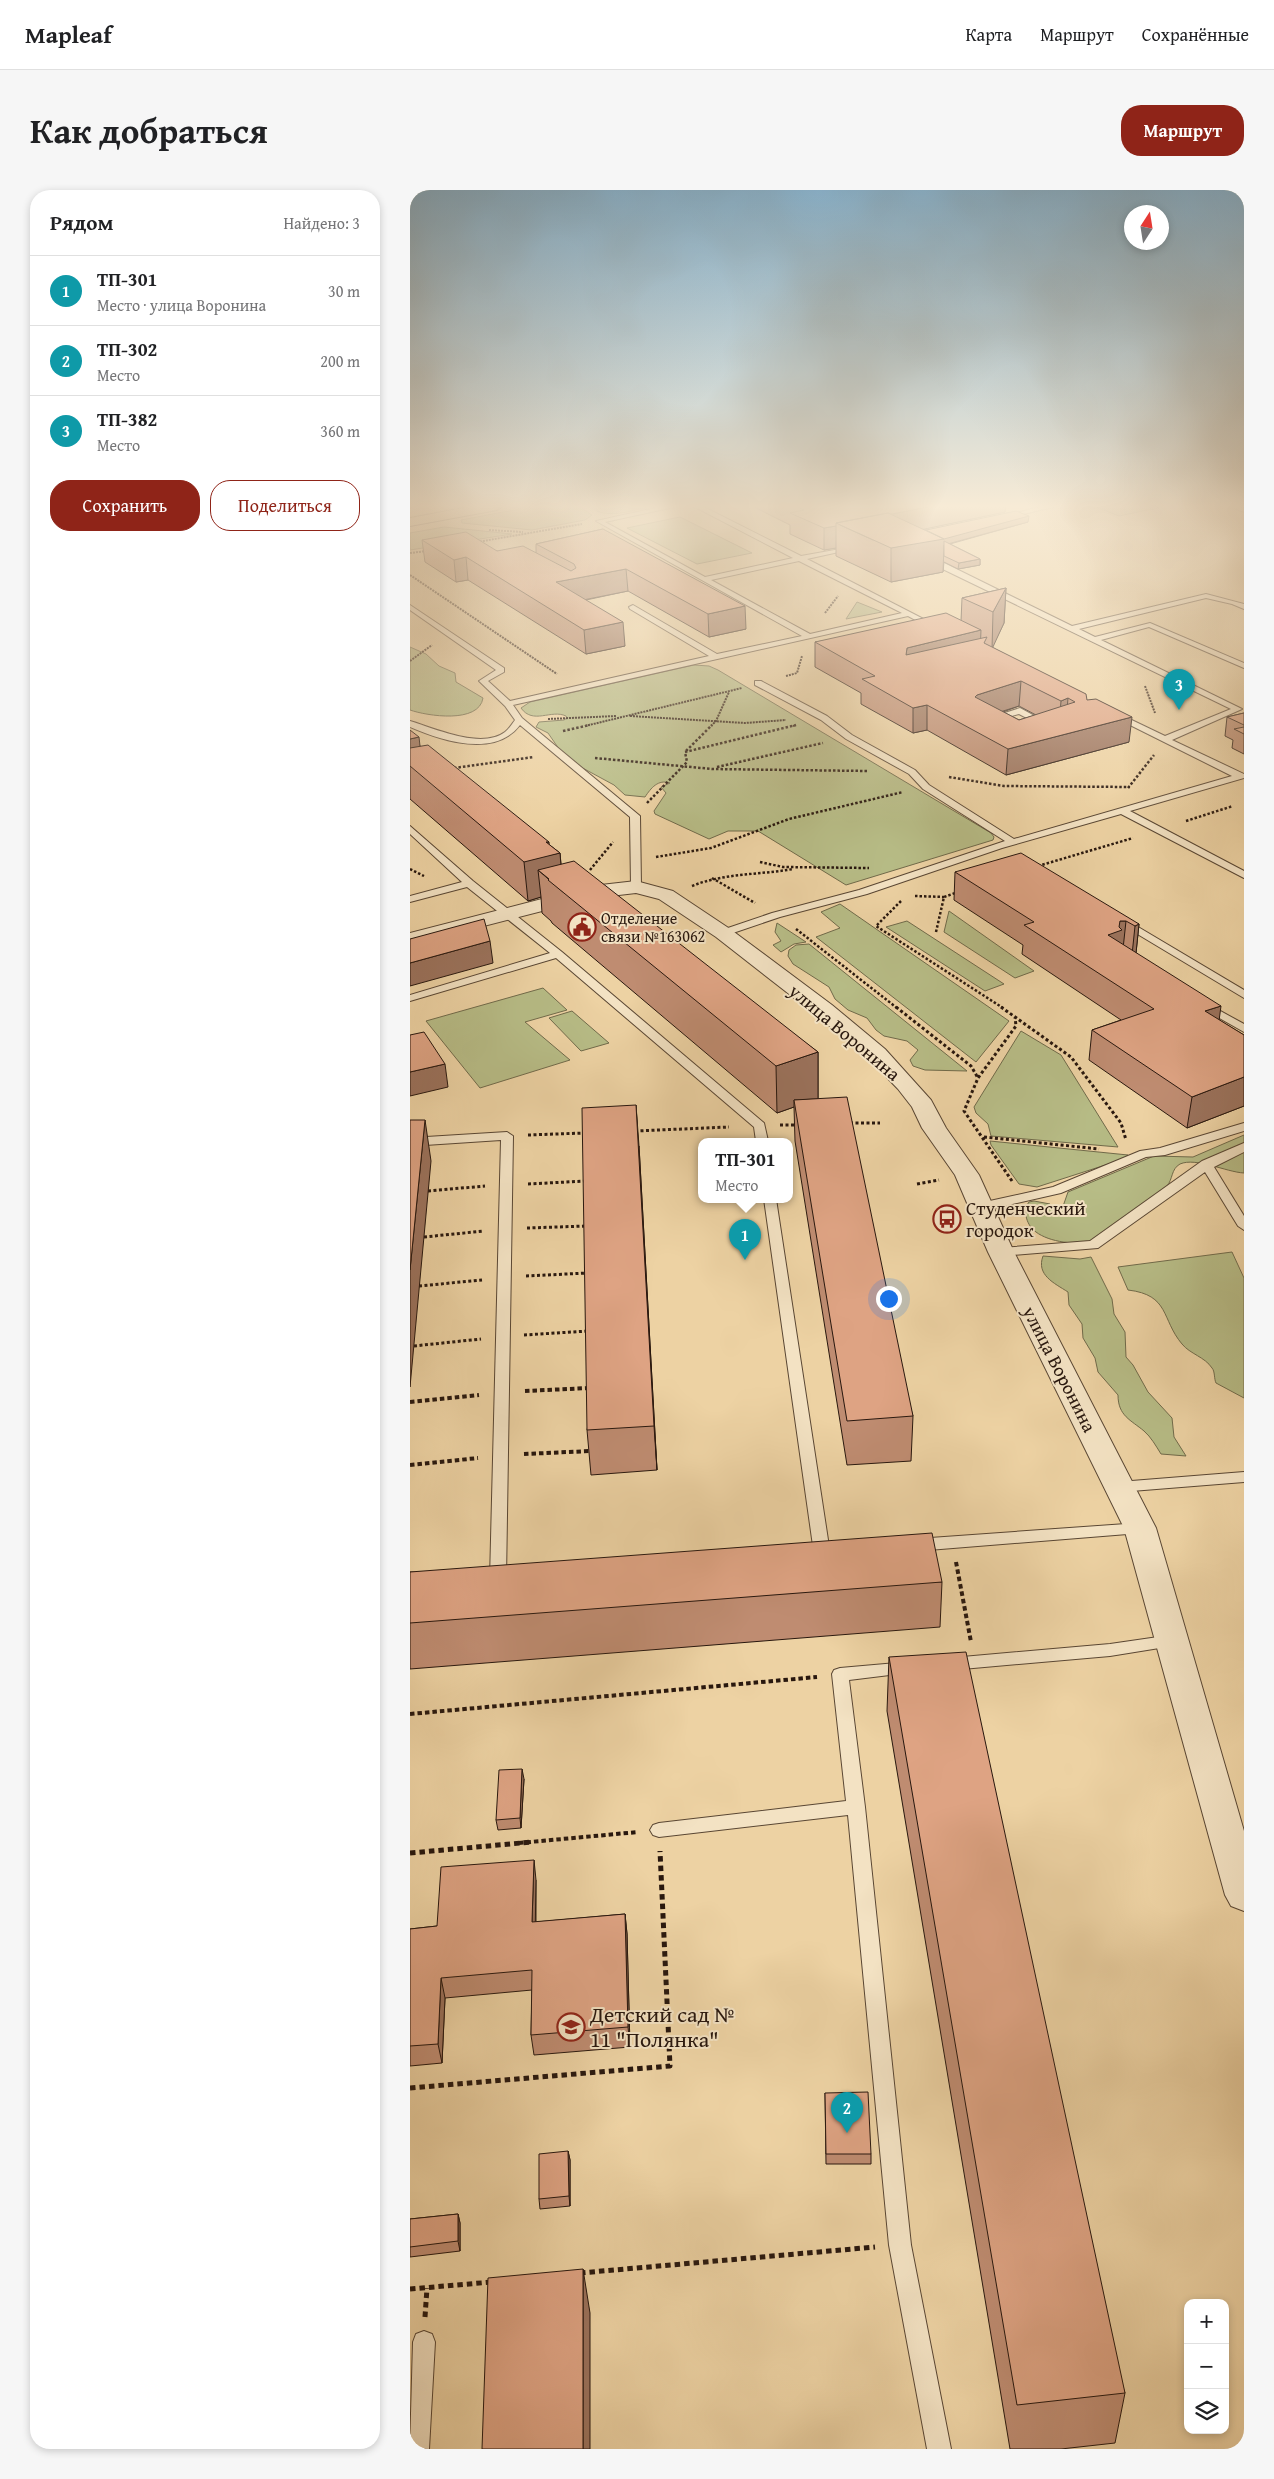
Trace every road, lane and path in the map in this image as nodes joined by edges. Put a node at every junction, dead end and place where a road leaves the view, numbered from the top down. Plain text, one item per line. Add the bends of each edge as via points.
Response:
1 (416, 611) edge
2 (464, 611) edge
3 (640, 611) edge
4 (763, 611) edge
5 (903, 611) edge
6 (1037, 611) edge
7 (1141, 611) edge
8 (908, 614) junction
9 (1072, 628) junction
10 (941, 630) edge
11 (808, 636) junction
12 (1095, 639) junction
13 (716, 657) junction
14 (1244, 666) edge
15 (758, 684) joint
16 (577, 688) junction
17 (729, 692) junction
18 (508, 704) junction
19 (1109, 714) edge
20 (624, 716) junction
21 (824, 718) junction
22 (518, 720) junction
23 (716, 721) junction
24 (410, 724) edge
25 (995, 730) edge
26 (1041, 735) edge
27 (538, 737) junction
28 (849, 737) junction
29 (1166, 739) junction
30 (712, 768) dead end
31 (1242, 776) edge
32 (926, 787) junction
33 (1121, 810) junction
34 (410, 830) edge
35 (734, 840) dead end
36 (1012, 842) junction
37 (999, 846) junction
38 (1084, 852) dead end
39 (760, 862) dead end
40 (801, 867) junction
41 (1035, 867) joint
42 (871, 868) dead end
43 (1244, 875) edge
44 (712, 878) junction
45 (469, 883) junction
46 (636, 887) junction
47 (684, 890) dead end
48 (962, 891) edge
49 (906, 896) dead end
50 (944, 898) junction
51 (410, 899) edge
52 (897, 906) dead end
53 (762, 907) dead end
54 (1111, 914) edge
55 (509, 915) junction
56 (791, 926) dead end
57 (936, 932) dead end
58 (723, 933) junction
59 (410, 939) edge
60 (558, 954) junction
61 (1244, 995) edge
62 (410, 998) edge
63 (1195, 999) edge
64 (1015, 1016) junction
65 (1244, 1029) edge
66 (978, 1078) junction
67 (880, 1123) dead end
68 (843, 1124) edge
69 (797, 1125) edge
70 (760, 1126) junction
71 (1244, 1127) edge
72 (634, 1131) edge
73 (585, 1133) edge
74 (507, 1136) junction
75 (983, 1137) junction
76 (762, 1138) edge
77 (410, 1142) edge
78 (1244, 1147) edge
79 (1144, 1154) junction
80 (1206, 1164) junction
81 (1022, 1197) junction
82 (771, 1203) edge
83 (981, 1207) junction
84 (1244, 1226) edge
85 (1001, 1252) junction
86 (1244, 1477) edge
87 (1120, 1487) junction
88 (1140, 1528) junction
89 (952, 1542) junction
90 (904, 1546) edge
91 (839, 1552) edge
92 (822, 1553) junction
93 (803, 1555) edge
94 (516, 1578) edge
95 (498, 1580) junction
96 (478, 1581) edge
97 (1172, 1641) junction
98 (975, 1662) junction
99 (840, 1674) junction
100 (410, 1714) edge
101 (856, 1807) junction
102 (658, 1830) junction
103 (1236, 1839) edge
104 (410, 1853) edge
105 (1244, 1895) edge
106 (410, 2088) edge
107 (900, 2245) junction
108 (573, 2274) edge
109 (495, 2281) edge
110 (410, 2289) edge
111 (424, 2342) dead end
112 (418, 2449) edge
113 (939, 2449) edge

1 - 18 lane via 501,670 483,681
2 - 16 path
3 - 13 lane
4 - 11 lane
5 - 8 lane
6 - 9 lane
7 - 9 lane
8 - 10 lane
8 - 11 lane
9 - 12 lane
11 - 13 lane
12 - 14 lane via 1150,625
12 - 29 lane via 1238,709
13 - 16 lane
15 - 17 path
15 - 21 lane
16 - 18 lane
17 - 20 path
17 - 23 path
18 - 22 lane
19 - 29 lane
20 - 22 path
20 - 23 path
20 - 27 path
21 - 23 path via 745,723
21 - 23 path via 685,752
21 - 28 lane
22 - 24 lane via 506,735 484,741 432,734
22 - 27 lane
25 - 26 lane via 980,722 1020,712 1057,730
27 - 46 lane via 634,816
28 - 30 path
28 - 32 lane via 912,772
29 - 31 lane
31 - 33 lane
32 - 35 path via 789,819
32 - 36 lane
33 - 36 lane
33 - 43 lane
34 - 45 lane
36 - 37 lane
37 - 41 lane
37 - 58 lane via 863,892
38 - 41 path
39 - 40 path
40 - 42 path
40 - 44 path via 761,875
44 - 47 path
44 - 53 path
45 - 51 lane
45 - 55 lane
46 - 55 street via 592,892
46 - 58 street, улица Воронина via 666,896
48 - 50 path
49 - 50 path
50 - 57 path
52 - 64 path via 876,926
54 - 61 lane
55 - 59 street
55 - 60 lane
56 - 66 path via 971,1066
58 - 83 street, улица Воронина via 824,1010 906,1084 967,1175
60 - 62 lane
60 - 70 lane
63 - 65 lane
64 - 66 path via 1016,1026
64 - 79 path via 1071,1057 1121,1123 1126,1142
66 - 75 path via 964,1111
67 - 68 path
69 - 70 path
70 - 72 path
70 - 76 lane
71 - 79 lane via 1161,1152
73 - 74 path
74 - 77 lane
74 - 95 lane
75 - 79 path
75 - 81 path
78 - 80 lane
79 - 81 lane via 1058,1190
80 - 84 lane
80 - 85 lane via 1093,1245
81 - 83 lane
82 - 92 lane
83 - 85 street, улица Воронина
85 - 87 street, улица Воронина
86 - 87 lane
87 - 88 street, улица Воронина
88 - 89 lane
88 - 97 street, улица Воронина
89 - 90 lane
89 - 98 path
91 - 92 lane
92 - 93 lane
94 - 95 lane
95 - 96 lane
97 - 98 lane
97 - 103 street, улица Воронина
98 - 99 lane
99 - 100 path
99 - 101 lane
101 - 102 lane
101 - 107 lane
102 - 104 path
102 - 106 path via 670,2066
103 - 105 street, улица Воронина
107 - 108 path
107 - 113 lane
109 - 110 path
111 - 112 lane

